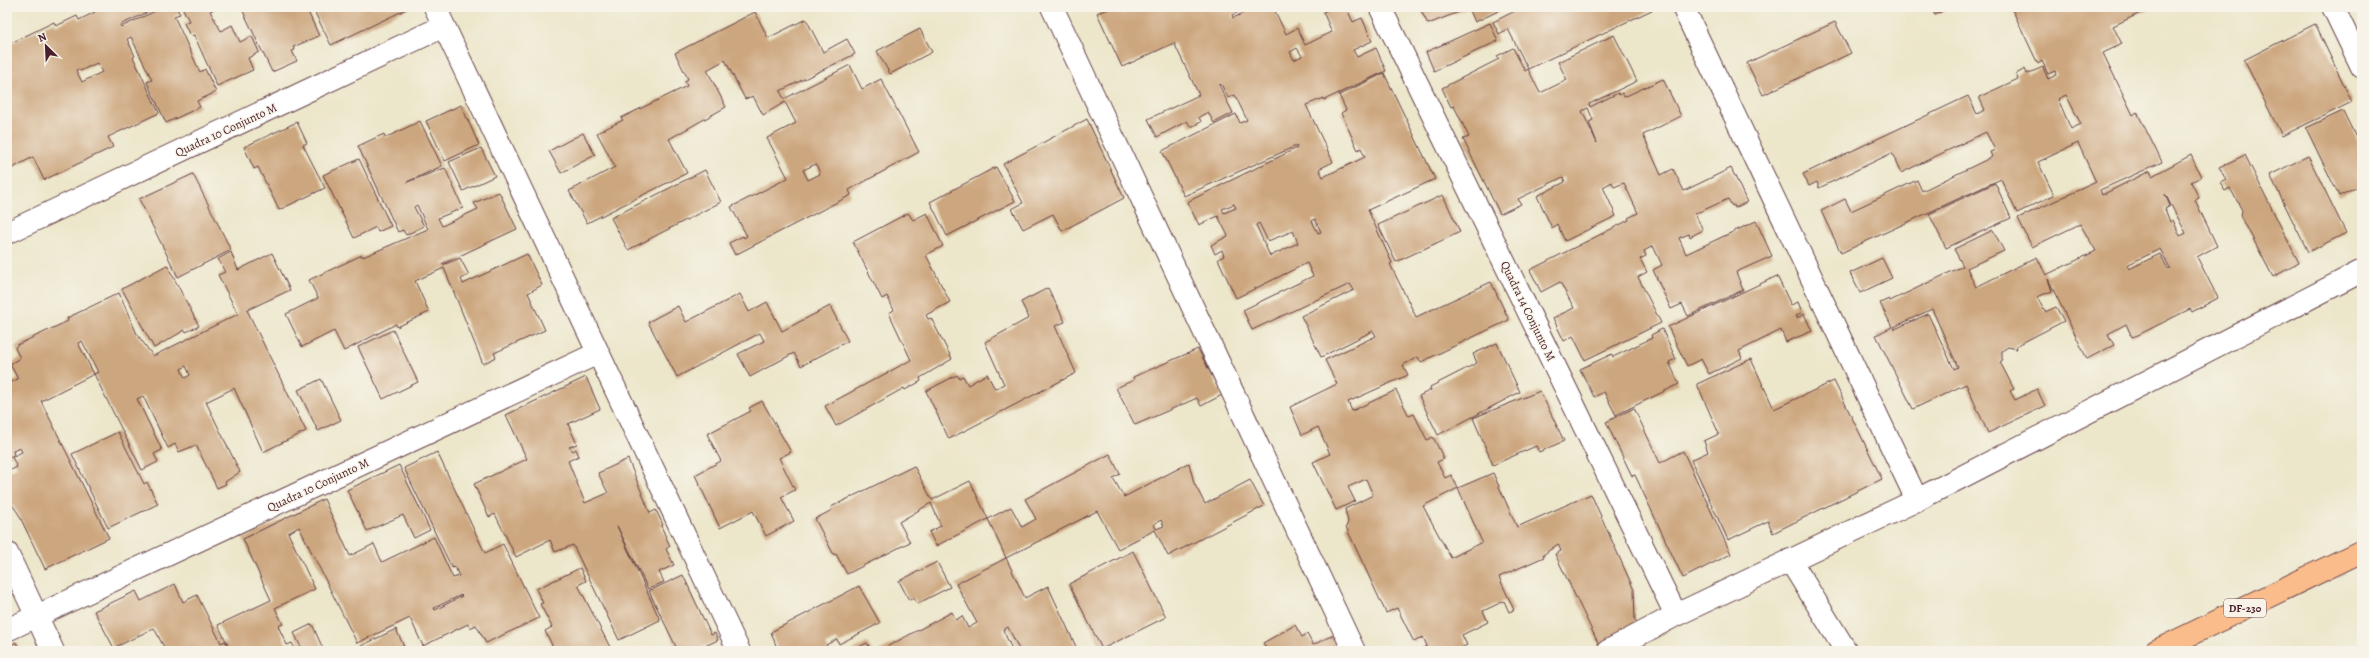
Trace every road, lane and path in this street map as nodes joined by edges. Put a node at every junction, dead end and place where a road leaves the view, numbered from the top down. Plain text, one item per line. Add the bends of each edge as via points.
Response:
1 (1052, 7) edge
2 (1380, 7) edge
3 (1682, 7) edge
4 (2333, 7) edge
5 (440, 16) edge
6 (2362, 67) edge
7 (7, 234) edge
8 (2362, 271) edge
9 (598, 353) junction
10 (1917, 500) junction
11 (2362, 545) edge
12 (2362, 551) edge
13 (7, 552) edge
14 (1790, 560) junction
15 (2335, 564) junction
16 (1676, 615) junction
17 (37, 616) junction
18 (7, 630) edge
19 (53, 651) edge
20 (739, 651) edge
21 (1354, 651) edge
22 (1608, 651) edge
23 (1846, 651) edge
24 (2156, 651) edge

1 - 21 street
2 - 16 street, Quadra 14 Conjunto M
3 - 10 street
4 - 6 street
5 - 7 street, Quadra 10 Conjunto M
5 - 9 street
8 - 10 street
9 - 17 street, Quadra 10 Conjunto M
9 - 20 street
10 - 14 street
11 - 15 main road
12 - 15 main road, DF-230
13 - 17 street
14 - 16 street
14 - 23 street
15 - 24 main road, DF-230 / DF-230
16 - 22 street
17 - 18 street, Quadra 10 Conjunto M
17 - 19 street

